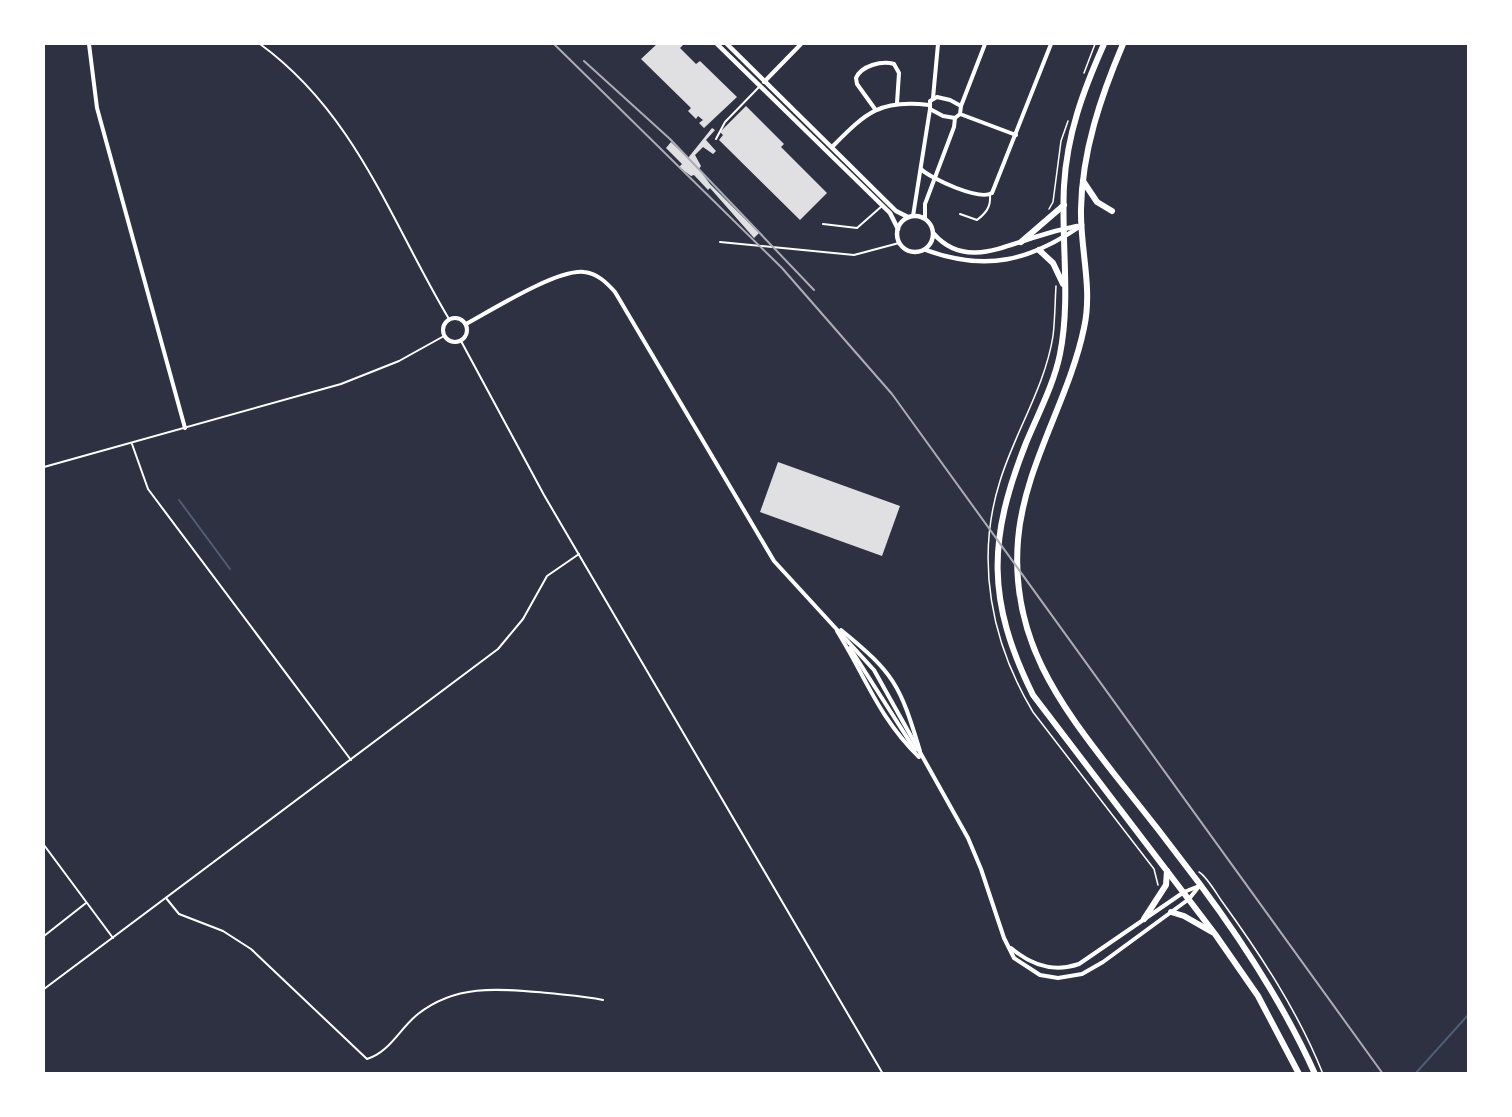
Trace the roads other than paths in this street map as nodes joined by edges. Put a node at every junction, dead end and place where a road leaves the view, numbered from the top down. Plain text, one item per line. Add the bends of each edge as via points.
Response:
1 (89, 44) edge
2 (260, 44) edge
3 (717, 44) edge
4 (727, 44) edge
5 (801, 44) edge
6 (938, 44) edge
7 (985, 44) edge
8 (1051, 44) edge
9 (1104, 44) edge
10 (1123, 44) edge
11 (765, 81) junction
12 (760, 85) junction
13 (933, 98) junction
14 (897, 103) junction
15 (960, 106) junction
16 (929, 107) junction
17 (875, 109) junction
18 (960, 114) junction
19 (955, 118) junction
20 (1016, 135) junction
21 (716, 139) dead end
22 (832, 147) junction
23 (921, 169) junction
24 (935, 178) junction
25 (1083, 181) junction
26 (990, 195) junction
27 (882, 206) junction
28 (1064, 206) junction
29 (1112, 211) dead end
30 (960, 214) dead end
31 (911, 217) junction
32 (925, 218) junction
33 (823, 224) dead end
34 (1082, 225) junction
35 (898, 229) junction
36 (1065, 229) junction
37 (934, 234) junction
38 (1065, 236) junction
39 (720, 242) dead end
40 (1021, 242) junction
41 (899, 243) junction
42 (926, 250) junction
43 (1039, 250) junction
44 (1064, 288) junction
45 (449, 319) junction
46 (466, 324) junction
47 (444, 336) junction
48 (461, 341) junction
49 (185, 428) junction
50 (132, 443) junction
51 (44, 467) edge
52 (579, 554) junction
53 (833, 625) junction
54 (351, 760) junction
55 (923, 761) junction
56 (44, 845) edge
57 (1166, 867) junction
58 (1200, 885) junction
59 (1184, 892) junction
60 (166, 898) junction
61 (1189, 899) junction
62 (87, 903) junction
63 (1171, 912) junction
64 (1144, 919) junction
65 (1215, 934) junction
66 (44, 936) edge
67 (113, 938) junction
68 (1006, 944) junction
69 (44, 989) edge
70 (603, 1000) dead end
71 (883, 1074) edge
72 (1299, 1074) edge
73 (1315, 1074) edge

1 - 49 street via 98,108
2 - 45 lane via 294,69 342,127
3 - 12 street
4 - 11 street
5 - 11 street
6 - 13 street
7 - 15 street
8 - 20 street
9 - 28 main road via 1073,122
10 - 25 main road via 1098,109
11 - 12 street
11 - 22 street
12 - 21 lane via 725,122
12 - 27 street
13 - 15 street
13 - 16 street
14 - 16 street
14 - 17 street
14 - 17 street via 898,70 890,62 882,63 862,69 856,78
15 - 18 street
16 - 19 street
16 - 23 street
17 - 22 street
18 - 19 street
18 - 20 street
19 - 24 street
20 - 26 street
22 - 31 street via 896,211
23 - 24 street
23 - 31 street
24 - 26 street
24 - 32 street
25 - 29 main road via 1097,202
25 - 34 main road
26 - 30 lane via 986,213 977,220
27 - 33 lane via 857,228
27 - 35 street
28 - 36 main road
28 - 40 main road
31 - 32 street
31 - 35 street
32 - 37 street
34 - 36 street
34 - 38 street
34 - 58 main road via 1087,273 1085,326 1028,491 1018,545 1017,575 1023,617 1054,692 1196,874
35 - 41 street
36 - 38 main road
36 - 40 street
37 - 40 street via 947,246 974,254
37 - 42 street
38 - 43 street
38 - 44 main road
39 - 41 lane via 854,255
41 - 42 street via 913,253
42 - 43 street via 974,262 1004,260
43 - 44 main road via 1053,263
44 - 57 main road via 1060,354 1000,520 998,586 1007,632 1033,695
45 - 46 street via 459,318
45 - 47 street via 444,324
46 - 48 street via 467,334
46 - 53 street via 563,274 584,272 607,283 774,561
47 - 48 street via 451,342
47 - 49 lane via 377,371
48 - 52 lane
49 - 50 lane
50 - 51 lane
50 - 54 lane via 148,489
52 - 54 lane via 547,576 524,619 498,649
52 - 71 lane
53 - 55 street
53 - 55 street via 873,700
53 - 55 street via 874,670
53 - 55 street via 894,679
54 - 60 lane
55 - 68 street via 968,838
56 - 62 lane
57 - 59 main road
57 - 64 main road via 1166,885
58 - 59 street
58 - 61 street
58 - 73 main road via 1265,982
59 - 61 main road
59 - 64 street
60 - 67 lane
60 - 70 lane via 179,914 223,931 252,949 367,1059 381,1054 419,1013 448,996 506,989
61 - 63 street
61 - 65 main road
62 - 66 lane
62 - 67 lane
63 - 65 main road
63 - 68 street via 1094,969 1070,977 1031,971 1014,958
64 - 68 street via 1069,967 1048,968 1031,963
65 - 72 main road via 1258,996
67 - 69 lane

